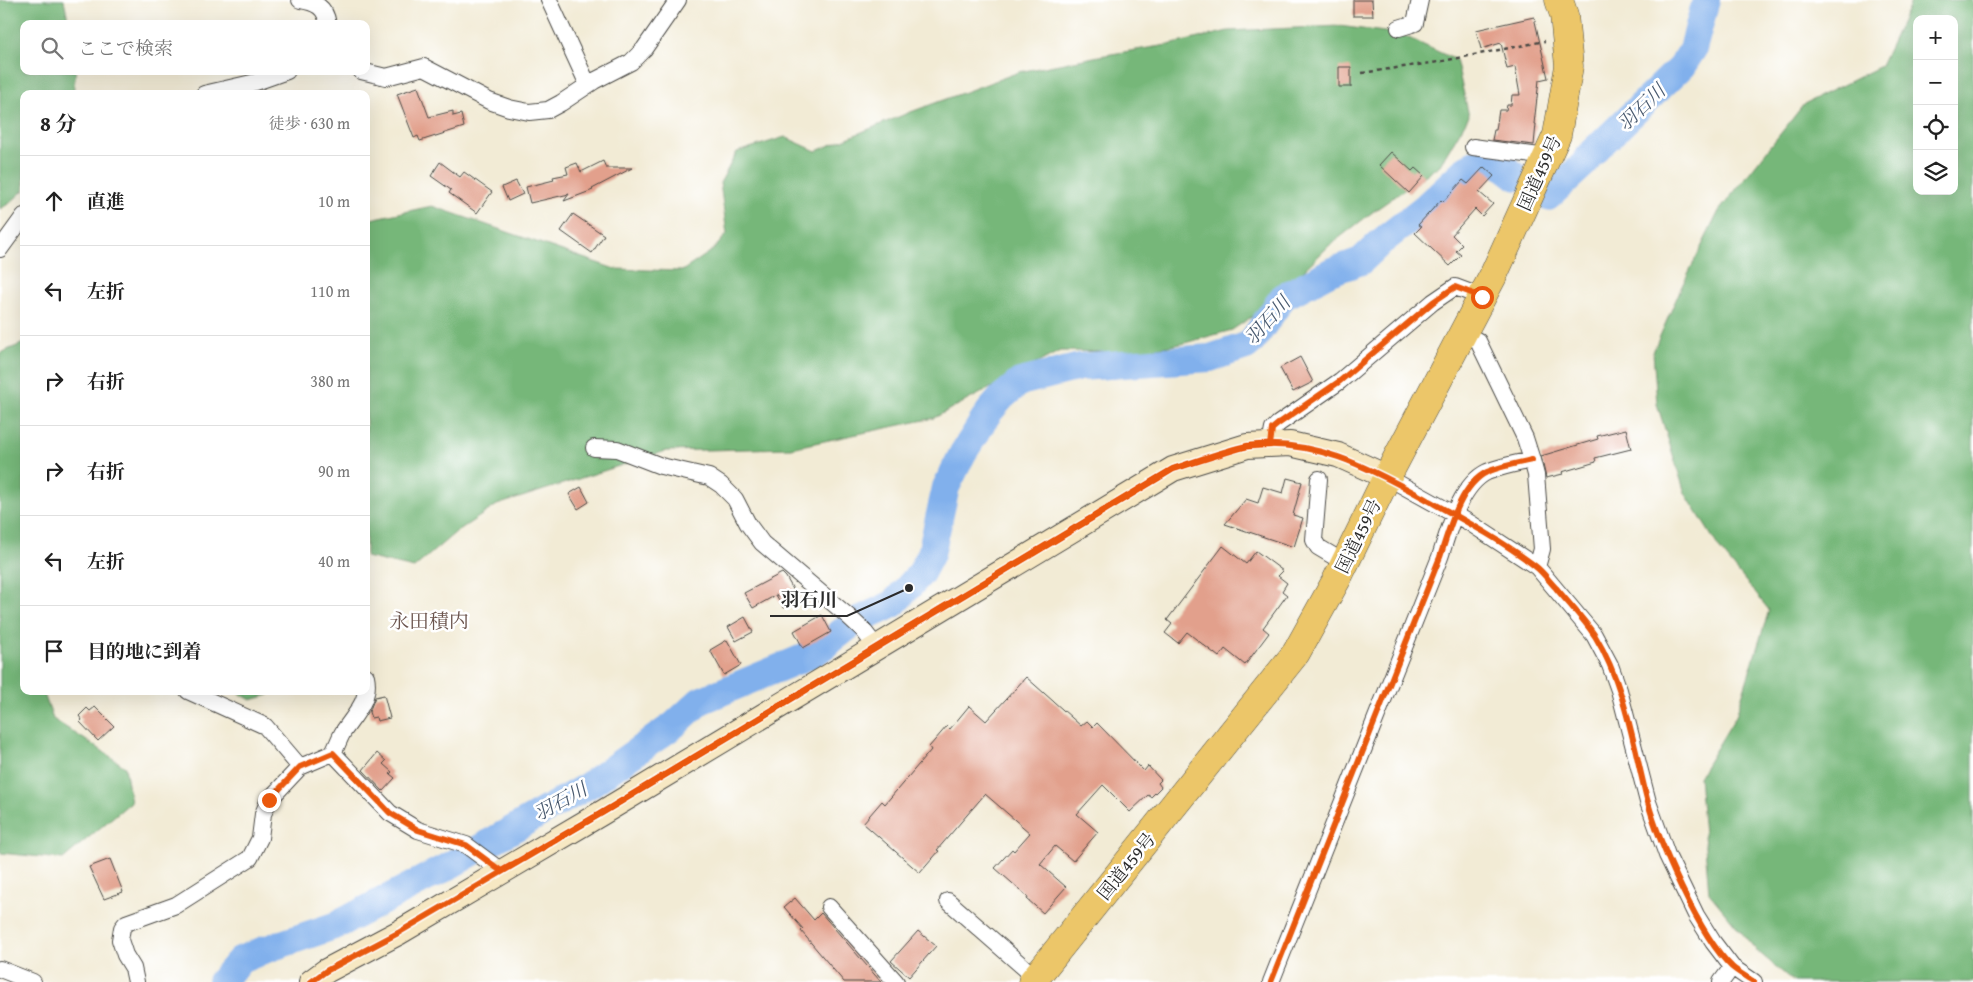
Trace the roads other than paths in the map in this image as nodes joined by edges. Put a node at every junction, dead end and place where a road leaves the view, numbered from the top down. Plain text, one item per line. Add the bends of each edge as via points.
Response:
1 (300, 0) edge
2 (549, 0) edge
3 (678, 0) edge
4 (1420, 0) edge
5 (1559, 0) edge
6 (327, 20) edge
7 (1399, 28) dead end
8 (370, 73) edge
9 (276, 75) edge
10 (588, 85) junction
11 (221, 90) edge
12 (1473, 147) dead end
13 (1547, 157) junction
14 (20, 222) edge
15 (0, 249) edge
16 (1482, 297) junction
17 (1463, 332) junction
18 (1270, 445) junction
19 (594, 448) dead end
20 (1532, 460) junction
21 (1387, 477) junction
22 (1320, 479) dead end
23 (1455, 515) junction
24 (1345, 563) junction
25 (1537, 567) junction
26 (870, 639) junction
27 (197, 695) edge
28 (365, 695) edge
29 (333, 753) junction
30 (300, 767) junction
31 (501, 871) junction
32 (948, 901) dead end
33 (829, 907) dead end
34 (1732, 967) junction
35 (0, 969) edge
36 (1037, 981) edge
37 (33, 982) edge
38 (136, 982) edge
39 (311, 982) edge
40 (896, 982) edge
41 (1271, 982) edge
42 (1722, 982) edge
43 (1754, 982) edge

1 - 6 street via 321,7
2 - 10 street
3 - 10 street via 644,49 631,62
4 - 7 street via 1415,23
5 - 13 highway, 国道459号 via 1564,14 1569,66 1557,134
8 - 10 street via 386,77 424,67 489,100 522,112 548,110
9 - 11 street
12 - 13 street
13 - 16 highway, 国道459号
14 - 15 street
16 - 17 highway, 国道459号
16 - 18 street via 1455,287 1433,302 1340,381 1272,429
17 - 20 street via 1478,341 1525,438
17 - 21 highway, 国道459号
18 - 21 street via 1290,444 1338,455
18 - 26 street via 1247,446 1173,469
19 - 26 street via 617,449 661,466 709,477 735,499 762,543 848,616
20 - 23 street via 1488,472 1476,479
20 - 25 street via 1542,549
21 - 23 street
21 - 24 highway, 国道459号
22 - 24 street via 1314,540 1318,547
23 - 25 street
23 - 41 street
24 - 36 highway, 国道459号 via 1296,653
25 - 34 street via 1594,635 1610,665 1628,719 1648,802 1668,855 1696,915
26 - 31 street via 600,814
27 - 30 street via 265,726
28 - 29 street
29 - 30 street
29 - 31 street via 390,813 418,830 472,849
30 - 38 street via 269,800 263,814 260,838 250,858 176,905 126,923 122,928 120,940
31 - 39 street
32 - 36 street
33 - 40 street
34 - 42 street
34 - 43 street
35 - 37 street

